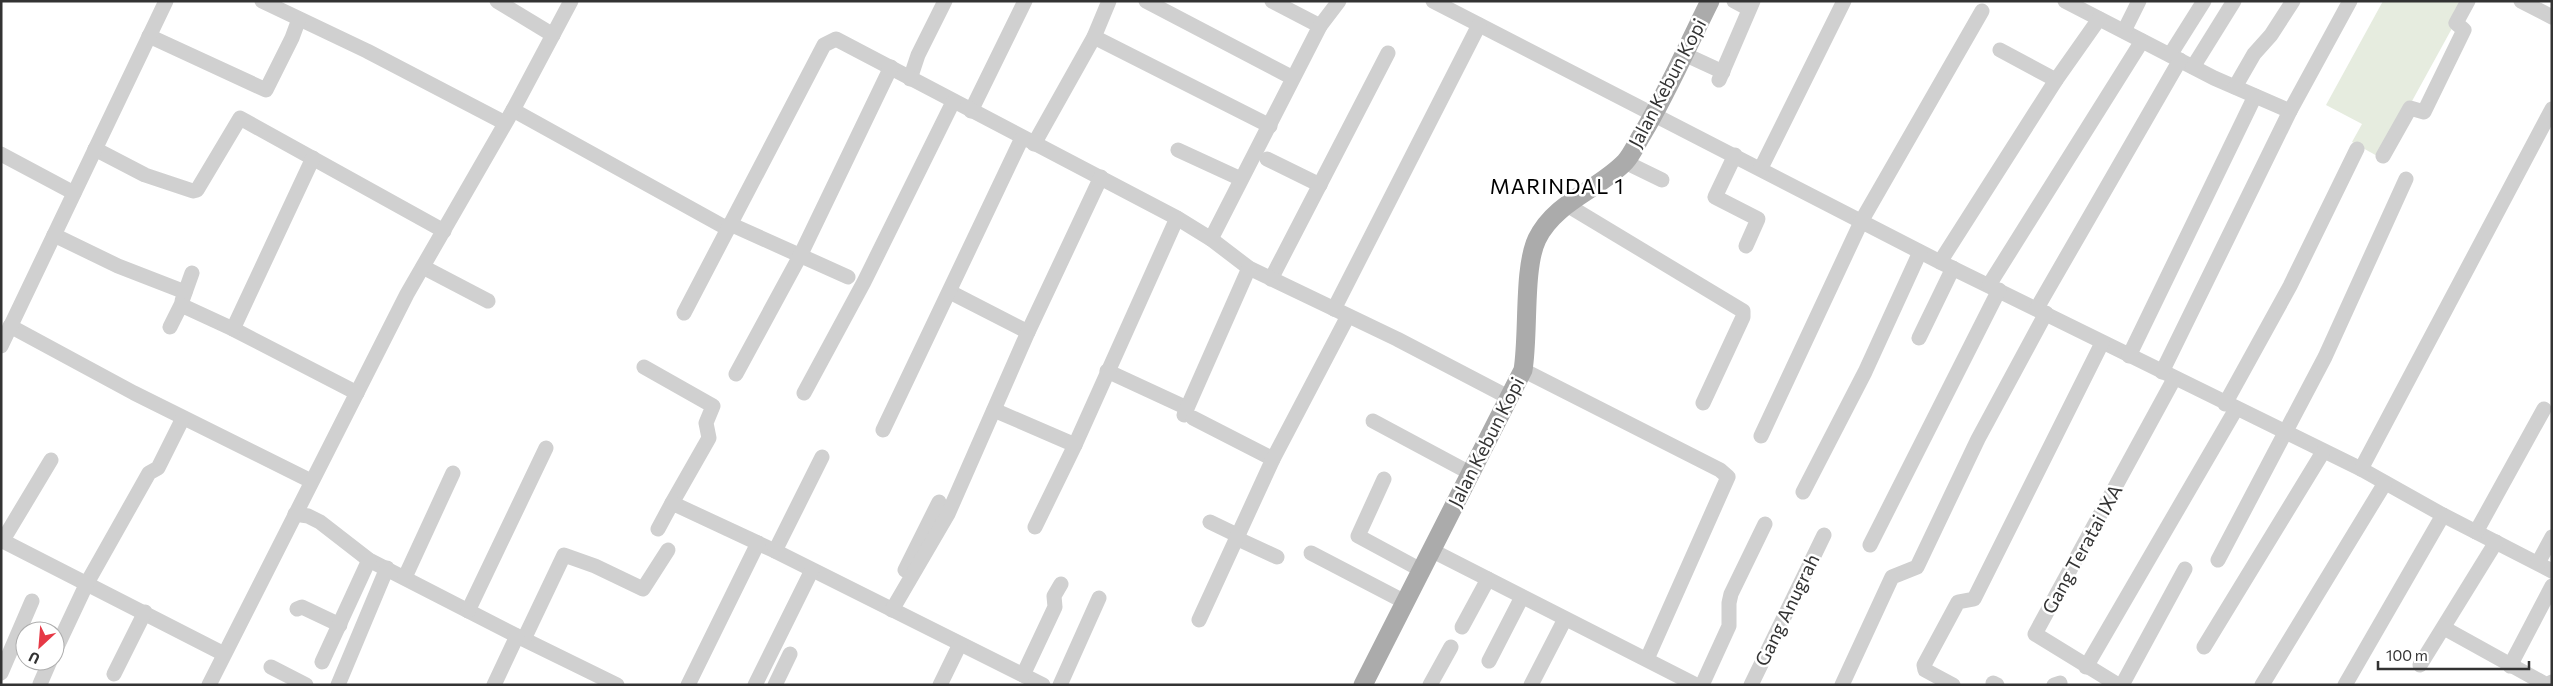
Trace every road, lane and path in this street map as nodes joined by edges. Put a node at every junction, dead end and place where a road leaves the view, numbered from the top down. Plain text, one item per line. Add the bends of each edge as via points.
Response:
1 (166, 1) edge
2 (262, 1) edge
3 (497, 1) edge
4 (571, 1) edge
5 (945, 1) edge
6 (1025, 1) edge
7 (1109, 1) edge
8 (1146, 1) edge
9 (1272, 1) edge
10 (1339, 1) edge
11 (1433, 1) edge
12 (1710, 1) edge
13 (1734, 1) edge
14 (1844, 1) edge
15 (2065, 1) edge
16 (2139, 1) edge
17 (2204, 1) edge
18 (2234, 1) edge
19 (2292, 1) edge
20 (2350, 1) edge
21 (2468, 1) edge
22 (2521, 1) edge
23 (1751, 5) edge
24 (291, 11) edge
25 (1982, 11) dead end
26 (2552, 17) edge
27 (2099, 19) junction
28 (1479, 25) junction
29 (1320, 26) junction
30 (2124, 31) junction
31 (553, 35) junction
32 (149, 36) junction
33 (1094, 37) junction
34 (2142, 41) junction
35 (2000, 50) dead end
36 (1388, 53) dead end
37 (1684, 54) junction
38 (2181, 61) junction
39 (891, 68) junction
40 (1293, 78) junction
41 (910, 79) junction
42 (2056, 80) junction
43 (2235, 87) junction
44 (2255, 96) junction
45 (953, 102) junction
46 (2552, 108) edge
47 (970, 111) junction
48 (2290, 111) junction
49 (1654, 114) junction
50 (509, 117) junction
51 (1270, 126) junction
52 (1028, 141) junction
53 (95, 149) junction
54 (2357, 149) dead end
55 (1178, 150) dead end
56 (1, 154) edge
57 (1734, 155) junction
58 (2384, 156) dead end
59 (314, 158) junction
60 (1267, 160) dead end
61 (1625, 162) junction
62 (1761, 168) junction
63 (1101, 177) junction
64 (1241, 179) junction
65 (1662, 180) dead end
66 (2406, 180) dead end
67 (1320, 185) junction
68 (74, 193) junction
69 (1567, 205) junction
70 (1178, 218) junction
71 (1862, 220) junction
72 (729, 227) junction
73 (444, 231) junction
74 (54, 235) junction
75 (1212, 239) junction
76 (1746, 246) dead end
77 (1920, 252) junction
78 (800, 256) junction
79 (1947, 265) junction
80 (423, 267) junction
81 (1249, 268) junction
82 (192, 273) dead end
83 (848, 277) dead end
84 (1271, 279) junction
85 (1994, 287) junction
86 (950, 292) junction
87 (183, 299) junction
88 (488, 301) dead end
89 (1334, 309) junction
90 (2041, 311) junction
91 (684, 313) dead end
92 (1348, 316) junction
93 (10, 326) junction
94 (170, 327) dead end
95 (233, 329) junction
96 (1028, 332) junction
97 (1919, 338) dead end
98 (2102, 343) junction
99 (2, 344) edge
100 (2128, 356) junction
101 (644, 367) dead end
102 (1523, 370) junction
103 (1107, 371) junction
104 (736, 374) dead end
105 (2168, 375) junction
106 (357, 393) junction
107 (804, 393) dead end
108 (1508, 397) junction
109 (1703, 403) dead end
110 (2231, 407) junction
111 (994, 410) junction
112 (2544, 410) dead end
113 (1188, 413) junction
114 (183, 418) junction
115 (1373, 420) dead end
116 (883, 430) dead end
117 (2285, 433) junction
118 (1761, 436) dead end
119 (1075, 445) junction
120 (546, 448) dead end
121 (2323, 452) junction
122 (822, 456) dead end
123 (1273, 459) junction
124 (51, 460) dead end
125 (2361, 469) junction
126 (453, 473) dead end
127 (1470, 473) junction
128 (1384, 478) dead end
129 (311, 480) junction
130 (2384, 483) junction
131 (1804, 492) dead end
132 (939, 502) dead end
133 (672, 503) junction
134 (295, 514) junction
135 (2443, 515) junction
136 (1210, 522) dead end
137 (1765, 524) dead end
138 (1035, 527) dead end
139 (658, 529) dead end
140 (2476, 532) junction
141 (1824, 535) dead end
142 (1238, 537) junction
143 (2552, 537) edge
144 (2, 540) edge
145 (2496, 542) junction
146 (758, 543) junction
147 (1870, 545) dead end
148 (668, 550) dead end
149 (1431, 550) junction
150 (774, 551) junction
151 (1312, 553) dead end
152 (1277, 557) dead end
153 (369, 560) junction
154 (2218, 560) dead end
155 (2538, 563) junction
156 (387, 568) junction
157 (2185, 569) dead end
158 (812, 570) junction
159 (1421, 570) junction
160 (2552, 571) edge
161 (405, 577) junction
162 (1488, 579) junction
163 (87, 583) junction
164 (1061, 584) dead end
165 (2552, 586) edge
166 (1522, 597) junction
167 (1100, 598) dead end
168 (32, 602) dead end
169 (1405, 602) junction
170 (889, 608) junction
171 (297, 609) dead end
172 (468, 611) junction
173 (145, 612) junction
174 (1565, 619) junction
175 (1199, 620) dead end
176 (340, 625) junction
177 (1462, 627) dead end
178 (2444, 628) junction
179 (65, 630) edge
180 (520, 638) junction
181 (960, 644) junction
182 (1451, 647) dead end
183 (2204, 647) dead end
184 (224, 654) junction
185 (790, 654) dead end
186 (1647, 659) junction
187 (1489, 661) dead end
188 (322, 662) dead end
189 (2420, 665) dead end
190 (2510, 666) junction
191 (271, 667) dead end
192 (2086, 667) junction
193 (46, 671) edge
194 (1, 672) edge
195 (114, 674) dead end
196 (1023, 679) edge
197 (1676, 680) edge
198 (2552, 682) edge
199 (40, 684) edge
200 (208, 685) edge
201 (306, 685) edge
202 (338, 685) edge
203 (494, 685) edge
204 (617, 685) edge
205 (688, 685) edge
206 (755, 685) edge
207 (775, 685) edge
208 (940, 685) edge
209 (1043, 685) edge
210 (1060, 685) edge
211 (1363, 685) edge
212 (1430, 685) edge
213 (1531, 685) edge
214 (1696, 685) edge
215 (1702, 685) edge
216 (1751, 685) edge
217 (1842, 685) edge
218 (1953, 685) edge
219 (2118, 685) edge
220 (2122, 685) edge
221 (2262, 685) edge
222 (2345, 685) edge

1 - 32 street
2 - 24 street
3 - 31 street
4 - 31 street
5 - 41 street via 918,55
6 - 47 street
7 - 33 street
8 - 40 street
9 - 29 street
10 - 29 street
11 - 28 street
12 - 37 main road, Jalan Kebun Kopi
13 - 23 street
14 - 62 street
15 - 27 street
16 - 30 street
17 - 38 street
18 - 38 street
19 - 43 street
20 - 48 street
21 - 58 street via 2456,23 2464,30 2423,112 2410,108
22 - 26 street
23 - 37 street via 1721,76
24 - 32 street via 292,38 266,90
24 - 50 street via 367,51
25 - 71 street
27 - 30 street
27 - 42 street
28 - 49 street
28 - 89 street
29 - 40 street
30 - 34 street
31 - 50 street
32 - 53 street
33 - 51 street
33 - 52 street
34 - 38 street
34 - 85 street
35 - 42 street
36 - 67 street
37 - 49 main road, Jalan Kebun Kopi
38 - 43 street
38 - 90 street
39 - 41 street
39 - 72 street via 846,42 836,39 824,45
39 - 78 street
40 - 51 street
41 - 45 street
42 - 79 street
43 - 44 street
44 - 48 street
44 - 100 street
45 - 47 street
45 - 107 street via 864,282
46 - 125 street
47 - 52 street
48 - 105 street
49 - 57 street
49 - 61 main road, Jalan Kebun Kopi
50 - 72 street
50 - 73 street
51 - 64 street
52 - 63 street
52 - 86 street
53 - 59 street via 145,175 193,191 201,186 240,118
53 - 68 street
54 - 110 street
55 - 64 street
56 - 68 street
57 - 62 street
57 - 76 street via 1715,197 1758,219
59 - 73 street
59 - 95 street
60 - 67 street
61 - 65 street
61 - 69 main road, Jalan Kebun Kopi
62 - 71 street
63 - 70 street
63 - 96 street
64 - 75 street
66 - 117 street via 2326,357
67 - 84 street
68 - 74 street
69 - 102 main road, Jalan Kebun Kopi via 1552,218 1537,239 1530,261
69 - 109 street via 1744,313
70 - 75 street
70 - 103 street
71 - 77 street
71 - 118 street
72 - 78 street
72 - 91 street
73 - 80 street
74 - 87 street
74 - 93 street
75 - 81 street
77 - 79 street
77 - 131 street
78 - 83 street
78 - 104 street
79 - 85 street
79 - 97 street
80 - 88 street
80 - 106 street
81 - 84 street
81 - 113 street
82 - 87 street
84 - 89 street
85 - 90 street
85 - 147 street
86 - 96 street
86 - 116 street
87 - 94 street
87 - 95 street
89 - 92 street
90 - 98 street
90 - 217 street via 1917,567 1892,577
92 - 108 street
92 - 123 street
93 - 99 street
93 - 114 street
95 - 106 street
96 - 111 street
98 - 100 street
98 - 218 street via 1974,599 1958,602 1924,665 1925,670
100 - 105 street
101 - 133 street via 713,406 706,423 709,438
102 - 108 main road, Jalan Kebun Kopi
102 - 186 street via 1720,470 1728,477
103 - 113 street
103 - 119 street
105 - 110 street
105 - 192 street, Gang Teratai IXA via 2035,634
106 - 129 street
108 - 127 main road, Jalan Kebun Kopi
110 - 117 street
110 - 192 street
111 - 119 street
111 - 170 street via 948,514
112 - 140 street
113 - 123 street
114 - 129 street
114 - 163 street via 158,468 149,473
115 - 127 street
117 - 121 street
117 - 154 street
119 - 138 street
120 - 172 street
121 - 125 street
121 - 183 street
122 - 150 street
123 - 142 street
124 - 144 street
125 - 130 street
126 - 161 street
127 - 149 main road, Jalan Kebun Kopi
128 - 159 street via 1358,536
129 - 134 street
130 - 135 street
130 - 221 street
132 - 170 street
133 - 139 street
133 - 146 street
134 - 153 street via 320,522
134 - 184 street
135 - 140 street
135 - 222 street
136 - 142 street
137 - 215 street via 1731,594 1730,626
140 - 145 street
141 - 216 street, Gang Anugrah
142 - 152 street
142 - 175 street
143 - 155 street
144 - 163 street
145 - 155 street
145 - 178 street
146 - 150 street
146 - 205 street
148 - 180 street via 643,589 564,555
149 - 159 main road, Jalan Kebun Kopi
149 - 162 street
150 - 158 street
151 - 169 street
153 - 156 street
153 - 176 street
155 - 160 street
156 - 161 street
156 - 202 street
157 - 220 street
158 - 170 street
158 - 206 street
159 - 169 main road, Jalan Kebun Kopi
161 - 172 street
162 - 166 street
162 - 177 street
163 - 173 street
163 - 179 street
164 - 196 street via 1054,596 1055,607
165 - 190 street
166 - 174 street
166 - 187 street
167 - 210 street
168 - 194 street
169 - 211 main road, Jalan Kebun Kopi
170 - 181 street
171 - 176 street via 302,607
172 - 180 street
173 - 184 street
173 - 195 street
174 - 186 street
174 - 213 street
176 - 188 street
178 - 189 street
178 - 190 street
180 - 203 street
180 - 204 street
181 - 196 street
181 - 208 street
182 - 212 street
184 - 200 street
185 - 207 street
186 - 197 street
190 - 198 street via 2547,685
191 - 201 street
192 - 219 street, Gang Teratai IXA
193 - 199 street
196 - 209 street
197 - 214 street

